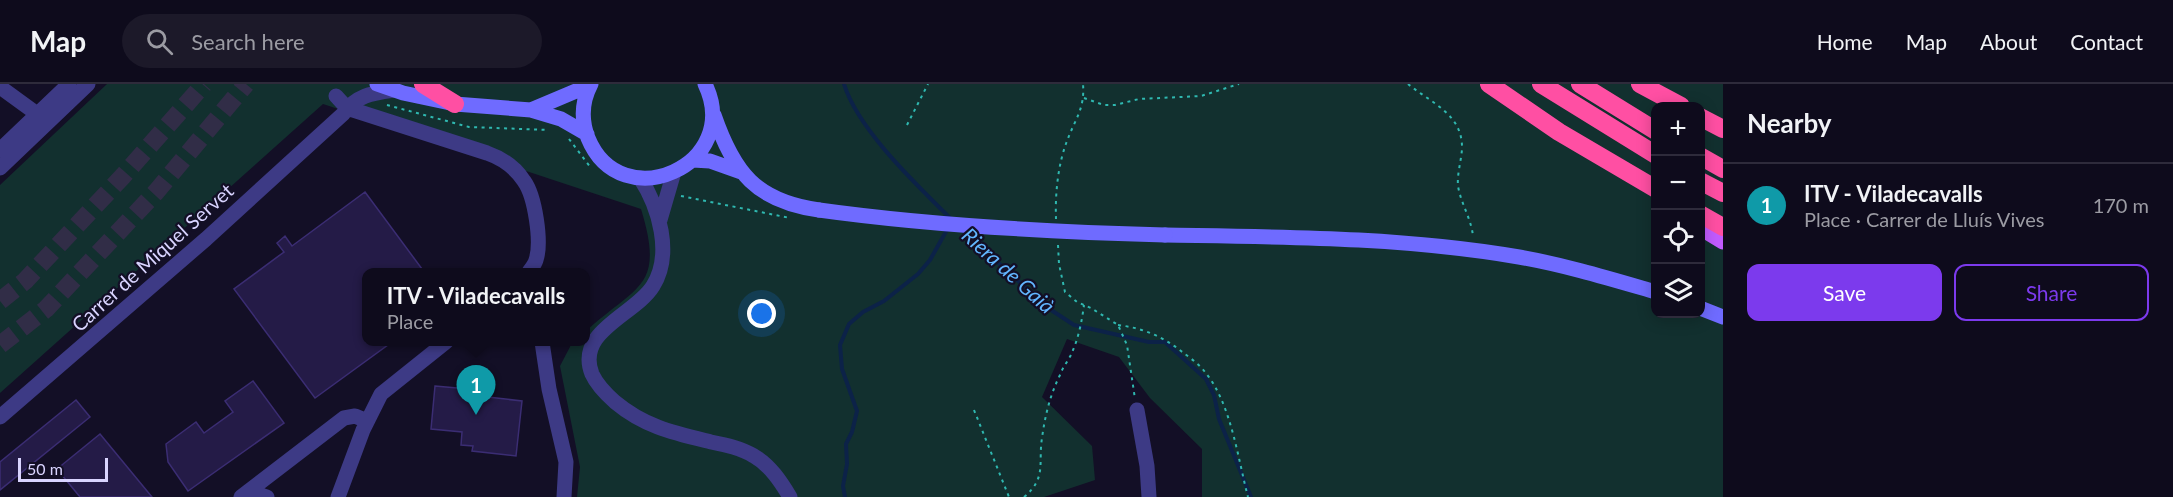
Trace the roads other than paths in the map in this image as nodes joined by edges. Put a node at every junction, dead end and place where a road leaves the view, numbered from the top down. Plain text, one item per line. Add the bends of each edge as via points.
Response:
1 (69, 84) edge
2 (88, 84) edge
3 (377, 84) edge
4 (423, 84) edge
5 (1490, 84) edge
6 (1541, 84) edge
7 (1580, 84) edge
8 (1640, 84) edge
9 (591, 85) edge
10 (706, 85) edge
11 (0, 87) edge
12 (335, 90) edge
13 (394, 90) junction
14 (1674, 102) edge
15 (455, 104) junction
16 (348, 108) junction
17 (531, 110) junction
18 (712, 110) junction
19 (44, 118) junction
20 (1705, 119) edge
21 (329, 125) junction
22 (1651, 127) edge
23 (1723, 129) edge
24 (1559, 132) junction
25 (587, 135) junction
26 (0, 150) edge
27 (1651, 152) edge
28 (1705, 152) edge
29 (1705, 158) edge
30 (1723, 159) edge
31 (693, 160) junction
32 (0, 168) edge
33 (1723, 169) edge
34 (674, 172) junction
35 (741, 172) junction
36 (640, 178) junction
37 (1705, 183) edge
38 (1651, 186) edge
39 (1723, 193) edge
40 (1651, 195) edge
41 (1705, 216) edge
42 (660, 223) junction
43 (1723, 227) edge
44 (1705, 231) edge
45 (1723, 242) edge
46 (536, 268) edge
47 (1651, 291) edge
48 (1705, 310) edge
49 (1723, 317) edge
50 (440, 346) edge
51 (542, 346) edge
52 (1137, 410) road end
53 (0, 417) edge
54 (367, 421) junction
55 (245, 494) edge
56 (267, 497) edge
57 (338, 497) edge
58 (564, 497) edge
59 (790, 497) edge
60 (1149, 497) edge

1 - 19 street
2 - 19 street
3 - 13 street
4 - 15 highway
5 - 24 highway
6 - 27 highway
7 - 22 highway
8 - 14 highway
9 - 17 street
9 - 25 street via 584,110
10 - 18 street
11 - 19 street
12 - 16 street
12 - 21 street via 335,113
13 - 15 street
13 - 16 street, Carrer de Miquel Servet via 366,94
15 - 17 street
16 - 21 street, Carrer de Miquel Servet
16 - 46 street via 507,163 525,181 531,196 538,232
17 - 25 street via 561,119
18 - 31 street via 708,137
18 - 35 street
19 - 26 street
19 - 32 street
20 - 23 highway
21 - 53 street, Carrer de Miquel Servet via 206,239
24 - 38 highway
24 - 40 main road
25 - 36 street via 608,164
28 - 30 highway
29 - 33 highway
31 - 34 street
31 - 35 street via 710,161
34 - 36 street
34 - 42 street
35 - 47 street, bridge via 770,197 819,210 1055,232 1354,239 1472,250 1521,257
36 - 42 street
37 - 39 highway
41 - 43 highway
42 - 59 street via 661,260 657,277 646,295 593,342 590,364 594,378 606,394 643,422 754,456
44 - 45 main road
48 - 49 street
50 - 54 street via 381,394
51 - 58 street via 566,462
52 - 60 street
54 - 55 street via 355,416 344,418
54 - 57 street
55 - 56 street

